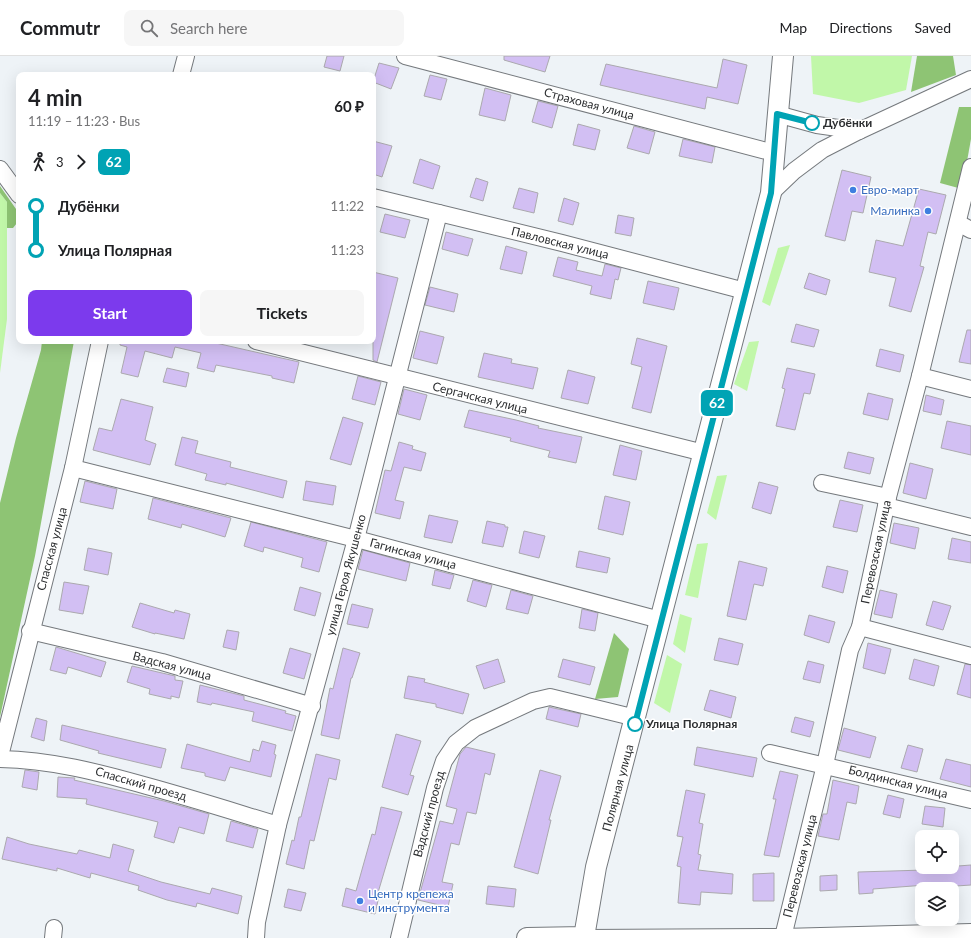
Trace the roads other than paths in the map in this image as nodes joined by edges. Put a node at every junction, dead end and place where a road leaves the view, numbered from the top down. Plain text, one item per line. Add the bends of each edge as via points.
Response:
1 (186, 56) edge
2 (404, 56) edge
3 (783, 56) edge
4 (182, 72) edge
5 (971, 79) edge
6 (777, 114) junction
7 (859, 131) junction
8 (774, 153) junction
9 (971, 167) edge
10 (0, 169) edge
11 (16, 191) edge
12 (771, 193) junction
13 (376, 198) edge
14 (439, 213) junction
15 (965, 226) edge
16 (745, 291) junction
17 (99, 344) edge
18 (267, 344) edge
19 (920, 376) junction
20 (396, 378) junction
21 (971, 389) edge
22 (704, 453) junction
23 (73, 468) junction
24 (822, 483) dead end
25 (887, 501) junction
26 (971, 527) edge
27 (356, 539) junction
28 (660, 620) junction
29 (860, 627) junction
30 (30, 631) junction
31 (971, 656) edge
32 (312, 706) junction
33 (636, 718) junction
34 (770, 753) dead end
35 (0, 757) edge
36 (824, 764) junction
37 (971, 800) edge
38 (278, 825) junction
39 (971, 932) edge
40 (584, 937) edge
41 (783, 937) junction
42 (256, 938) edge
43 (399, 938) edge
44 (527, 938) edge

1 - 4 street
2 - 8 street, Страховая улица
3 - 6 main road, Полярная улица
5 - 7 street
6 - 7 street via 817,125
6 - 8 main road, Полярная улица
7 - 12 street via 810,158
8 - 12 main road, Полярная улица
9 - 15 street, Перевозская улица
10 - 11 street
12 - 16 main road, Полярная улица
13 - 14 street, Павловская улица
14 - 16 street, Павловская улица
14 - 20 street, улица Героя Якушенко
15 - 19 street, Перевозская улица
16 - 22 main road, Полярная улица
17 - 23 street, Спасская улица
18 - 20 street, Сергачская улица
19 - 21 street
19 - 25 street, Перевозская улица
20 - 22 street, Сергачская улица
20 - 27 street, улица Героя Якушенко
22 - 28 main road, Полярная улица
23 - 27 street, Гагинская улица
23 - 30 street, Спасская улица
24 - 25 street
25 - 26 street
25 - 29 street, Перевозская улица
27 - 28 street, Гагинская улица
27 - 32 street, улица Героя Якушенко
28 - 33 main road, Полярная улица
29 - 31 street
29 - 36 street, Перевозская улица via 850,650
30 - 32 street, Вадская улица via 162,662
30 - 35 street, Спасская улица
32 - 38 street, улица Героя Якушенко
33 - 40 main road, Полярная улица via 596,867
33 - 43 street, Вадский проезд via 550,697 533,701 475,728 456,743 444,761 435,788
34 - 36 street, Болдинская улица
35 - 38 street, Спасский проезд via 88,769
36 - 37 street, Болдинская улица
36 - 41 street, Перевозская улица
38 - 42 street, улица Героя Якушенко via 257,922
39 - 41 street
40 - 41 street
40 - 44 main road

